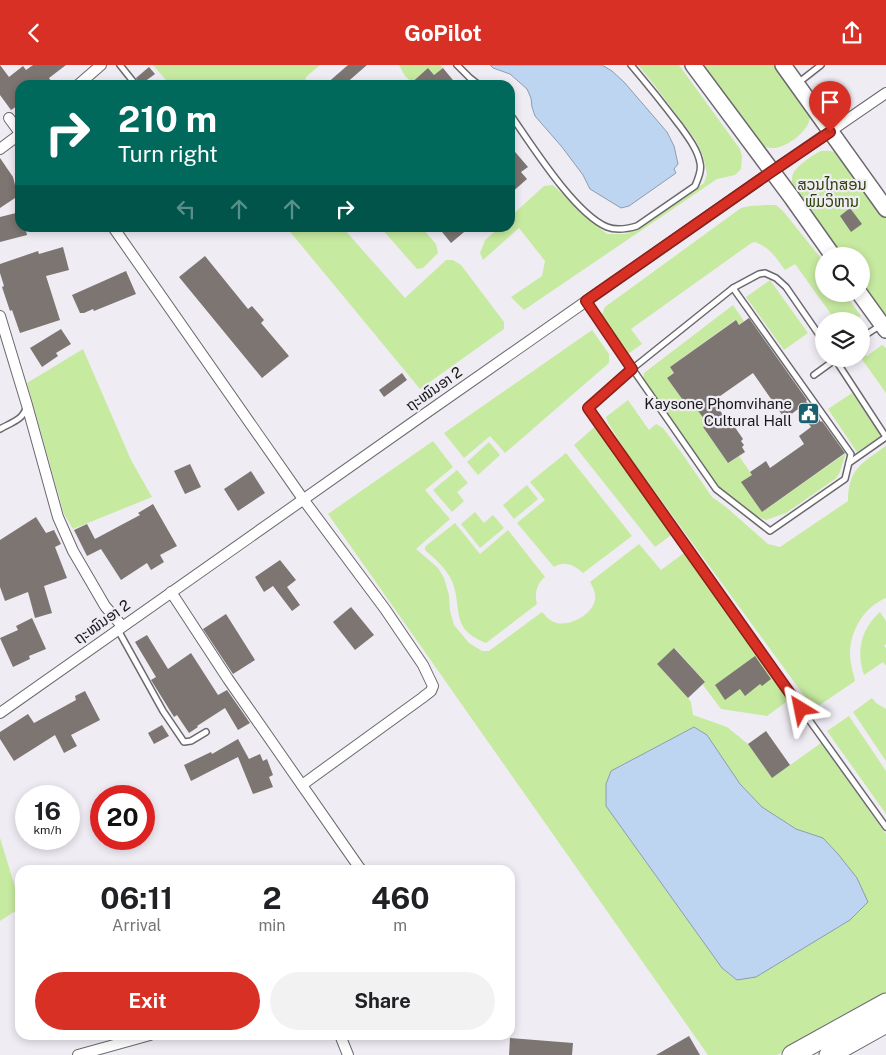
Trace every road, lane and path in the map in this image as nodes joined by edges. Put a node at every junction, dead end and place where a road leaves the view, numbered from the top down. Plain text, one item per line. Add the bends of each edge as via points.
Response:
1 (100, 65) edge
2 (120, 65) edge
3 (457, 65) edge
4 (631, 65) edge
5 (693, 65) edge
6 (783, 65) edge
7 (821, 65) edge
8 (84, 80) edge
9 (132, 80) edge
10 (473, 80) edge
11 (796, 84) junction
12 (886, 93) edge
13 (9, 118) dead end
14 (515, 121) edge
15 (15, 126) edge
16 (830, 132) junction
17 (15, 137) edge
18 (0, 149) edge
19 (771, 172) junction
20 (886, 209) edge
21 (116, 232) edge
22 (827, 247) edge
23 (733, 288) junction
24 (586, 301) junction
25 (866, 302) edge
26 (0, 316) edge
27 (884, 327) edge
28 (815, 329) edge
29 (870, 334) edge
30 (825, 367) edge
31 (841, 367) edge
32 (632, 369) junction
33 (814, 375) dead end
34 (27, 405) junction
35 (0, 429) edge
36 (849, 463) junction
37 (303, 499) junction
38 (171, 592) junction
39 (120, 628) junction
40 (0, 713) edge
41 (206, 733) dead end
42 (302, 785) junction
43 (886, 827) edge
44 (358, 865) edge
45 (886, 1003) edge
46 (886, 1023) edge
47 (132, 1040) edge
48 (342, 1040) edge
49 (78, 1055) edge
50 (348, 1055) edge
51 (792, 1055) edge
52 (829, 1055) edge

1 - 8 street
2 - 9 lane
3 - 10 lane
4 - 14 lane via 686,134 701,164 695,186 637,225 614,229 591,216 575,202
5 - 19 street
6 - 11 street
7 - 11 lane
11 - 16 street
12 - 16 street, ຖະໜົນອາ 2
13 - 15 street
16 - 19 street, ຖະໜົນອາ 2
16 - 20 street
17 - 18 street
19 - 22 street
19 - 24 street, ຖະໜົນອາ 2
21 - 37 street
23 - 28 lane via 759,274 776,278
23 - 32 lane
23 - 36 lane via 851,454
24 - 32 lane
24 - 37 street, ຖະໜົນອາ 2
25 - 27 street
26 - 34 street
27 - 29 lane
30 - 33 lane
31 - 36 lane via 886,437
32 - 36 lane via 716,489 770,531 845,479
32 - 43 lane via 588,408
34 - 35 lane via 20,418
34 - 39 street via 58,517 73,551
37 - 38 street, ຖະໜົນອາ 2
37 - 42 street via 385,609 434,686
38 - 39 street, ຖະໜົນອາ 2
38 - 42 street
39 - 40 street, ຖະໜົນອາ 2
39 - 41 lane via 163,711 184,742
42 - 44 street
45 - 51 highway
46 - 52 highway
47 - 49 street
48 - 50 street

